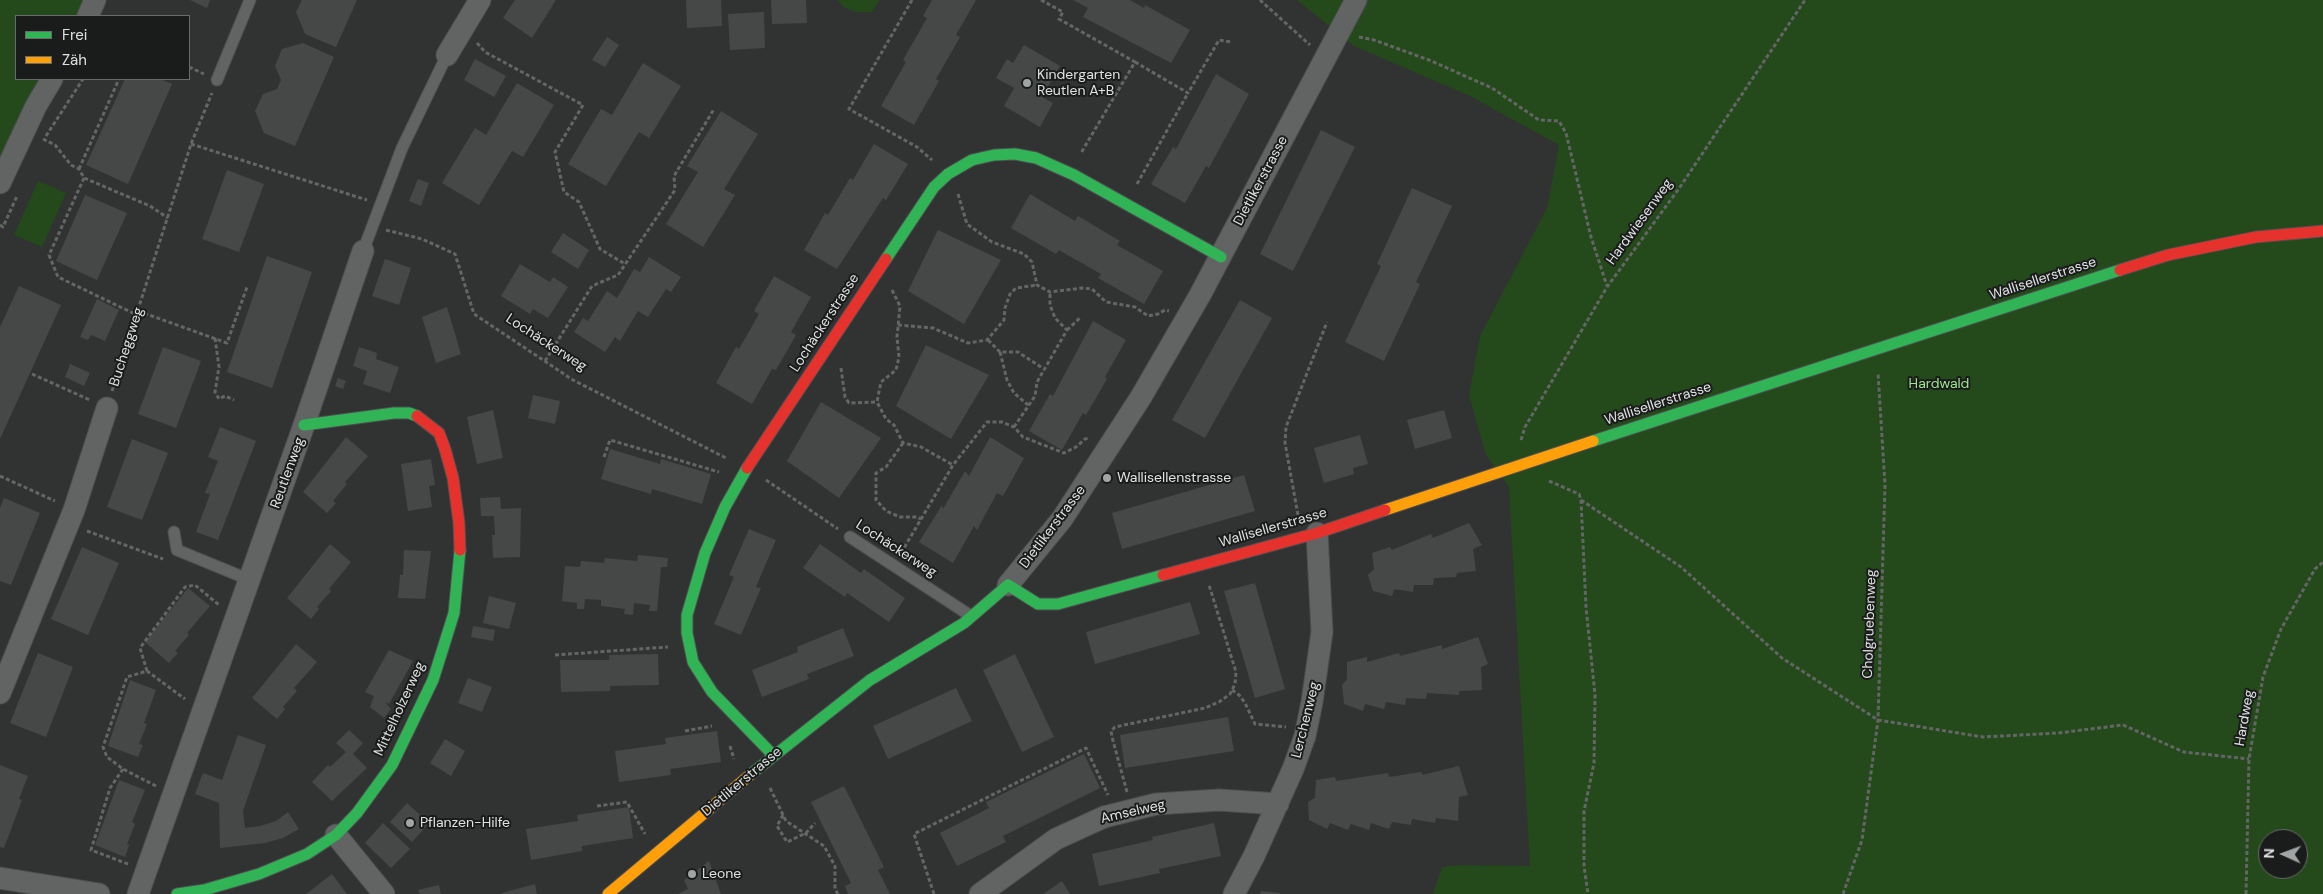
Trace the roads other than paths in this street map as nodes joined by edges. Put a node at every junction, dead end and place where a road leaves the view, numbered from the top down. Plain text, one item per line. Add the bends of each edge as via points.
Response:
1 (95, 0) edge
2 (250, 0) edge
3 (480, 0) edge
4 (1356, 0) edge
5 (88, 15) edge
6 (447, 55) joint
7 (51, 80) edge
8 (217, 80) road end
9 (0, 183) edge
10 (2323, 231) edge
11 (363, 251) joint
12 (1221, 257) junction
13 (107, 408) road end
14 (304, 425) junction
15 (174, 532) dead end
16 (1317, 533) junction
17 (850, 537) road end
18 (250, 580) junction
19 (1008, 585) junction
20 (971, 616) junction
21 (0, 693) edge
22 (773, 755) junction
23 (1278, 804) junction
24 (336, 835) junction
25 (0, 878) edge
26 (99, 894) edge
27 (138, 894) edge
28 (177, 894) edge
29 (384, 894) edge
30 (608, 894) edge
31 (980, 894) edge
32 (1234, 894) edge

1 - 5 street
2 - 8 lane
3 - 6 street
4 - 12 street, Dietlikerstrasse
6 - 11 lane, Reutlenweg via 402,148
7 - 9 street
10 - 16 street, Wallisellerstrasse via 2256,236 2168,255
11 - 14 street, Reutlenweg
12 - 19 street, Dietlikerstrasse via 1095,471 1062,519
12 - 22 street, Lochäckerstrasse via 1074,175 1036,158 1001,154 972,160 934,187 746,469 709,544 692,597 687,633 693,662 712,692
13 - 21 street via 70,517
14 - 18 street, Reutlenweg
14 - 24 street, Mittelholzerweg via 394,413 422,417 439,433 446,449 460,523 460,563 454,613 433,680 392,765 357,813
15 - 18 lane via 176,550
16 - 19 street, Wallisellerstrasse via 1058,604 1038,604
16 - 23 street, Lerchenweg via 1322,632 1317,674 1305,736
17 - 20 lane, Lochäckerweg
18 - 27 street, Reutlenweg
19 - 20 street, Dietlikerstrasse
20 - 22 street, Dietlikerstrasse via 870,680
22 - 30 street, Dietlikerstrasse
23 - 31 street, Amselweg via 1219,800 1156,804 1104,817 1056,840
23 - 32 street, Lerchenweg
24 - 28 street, Mittelholzerweg via 306,854 259,874 204,890
24 - 29 street
25 - 26 street

